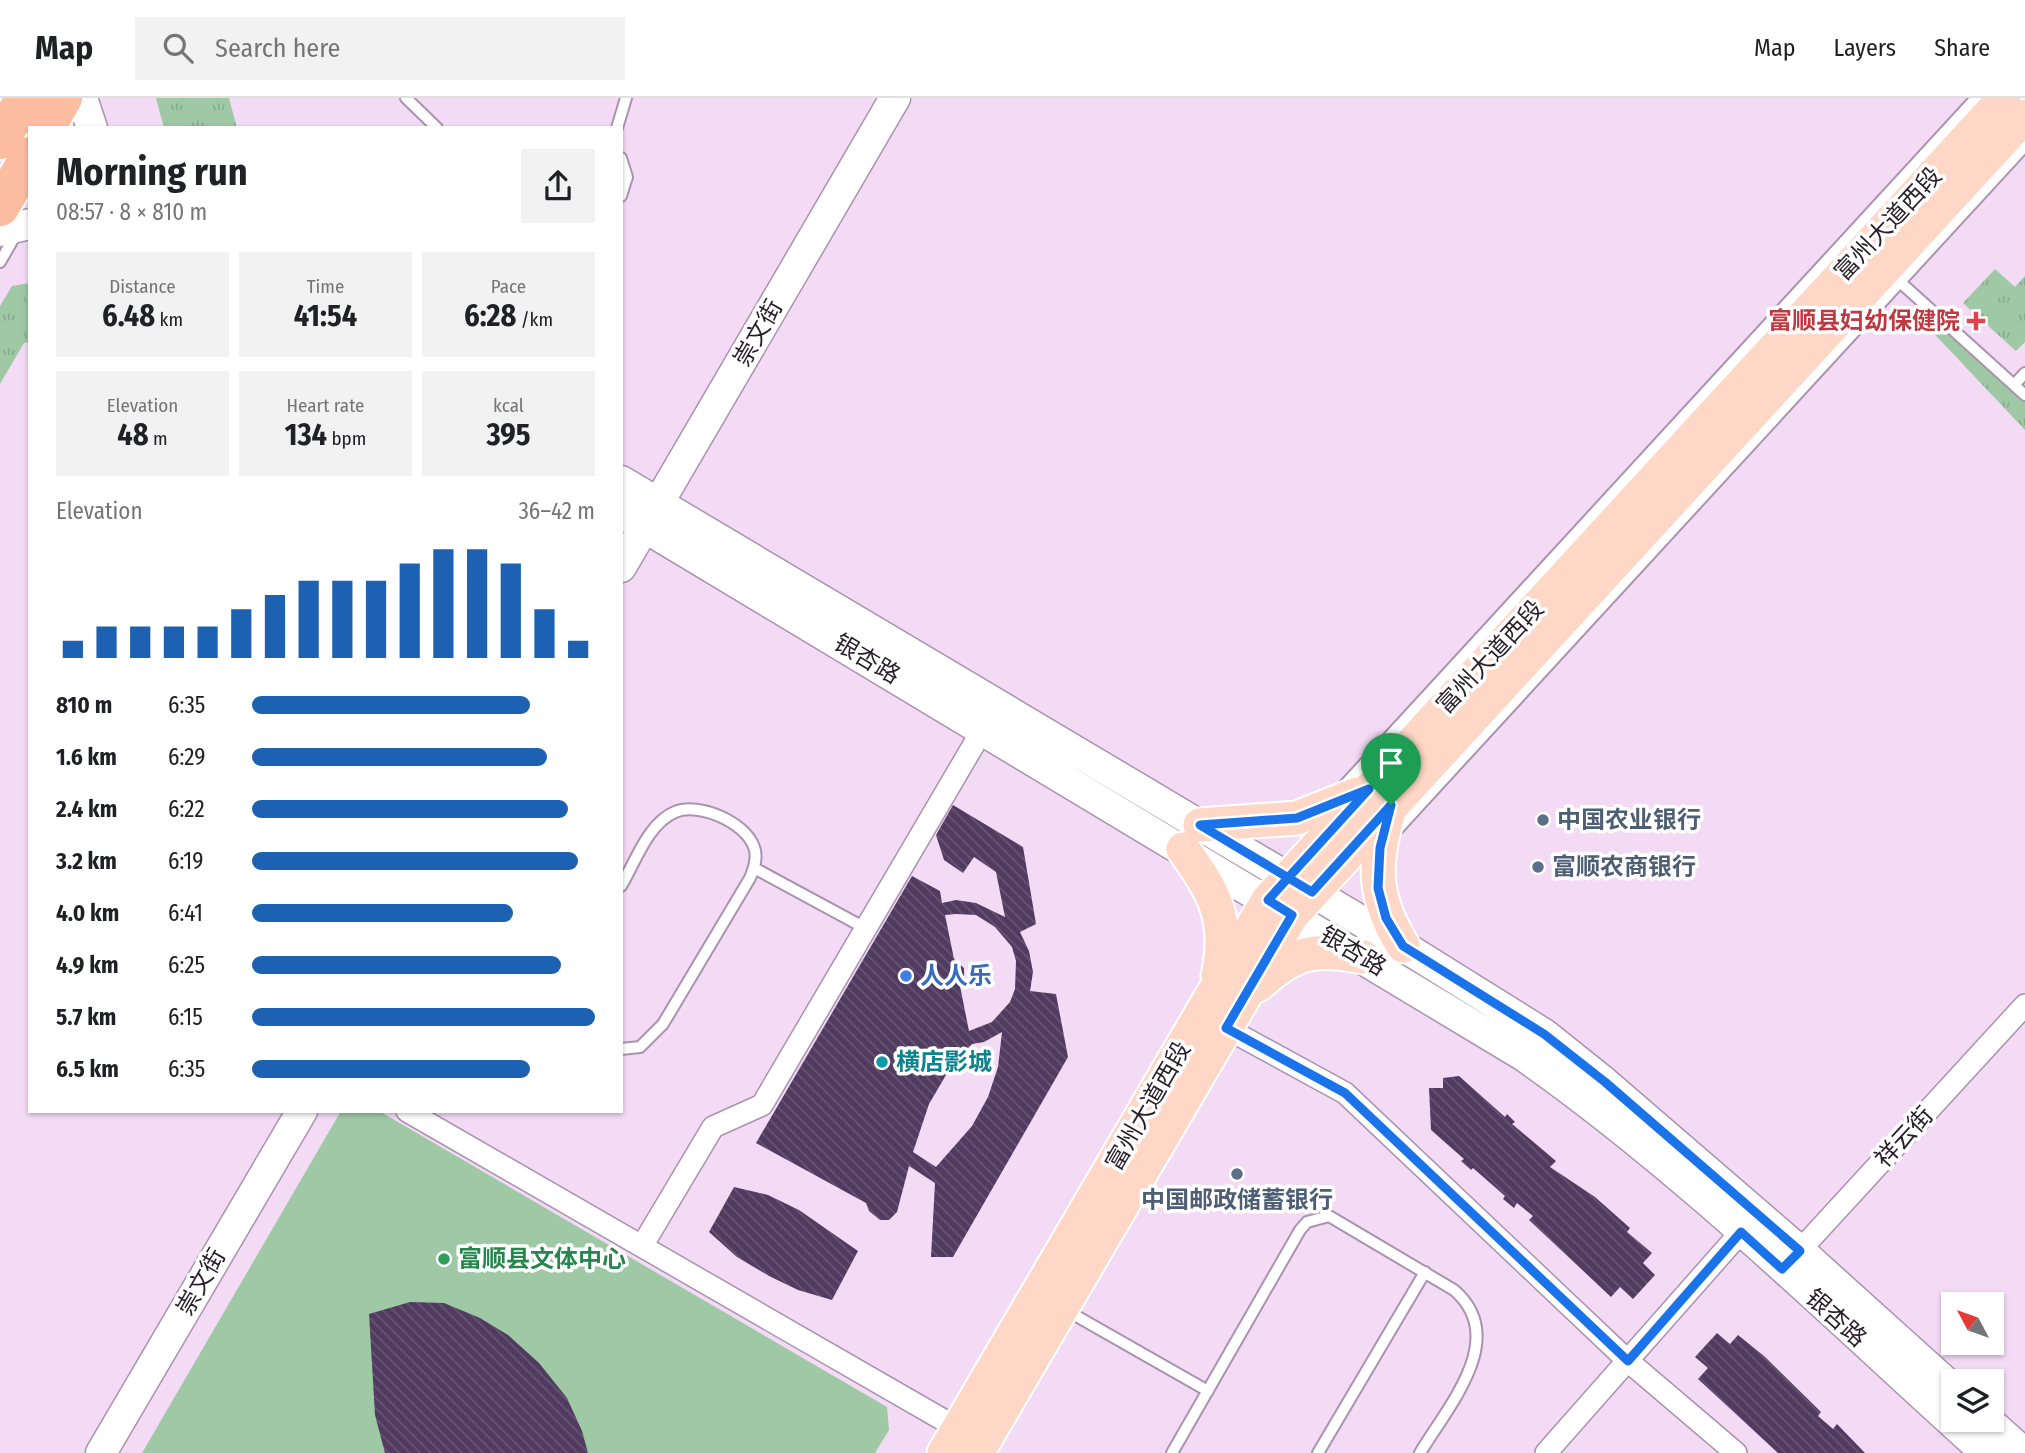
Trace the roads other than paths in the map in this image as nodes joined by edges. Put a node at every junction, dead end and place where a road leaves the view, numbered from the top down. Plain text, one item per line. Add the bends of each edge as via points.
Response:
1 (406, 98) edge
2 (626, 98) edge
3 (895, 98) edge
4 (1976, 98) edge
5 (2004, 98) edge
6 (84, 107) edge
7 (2025, 116) edge
8 (50, 126) edge
9 (435, 126) edge
10 (618, 126) edge
11 (16, 141) edge
12 (2025, 146) edge
13 (623, 164) edge
14 (623, 190) edge
15 (13, 222) edge
16 (0, 262) edge
17 (1900, 282) junction
18 (2025, 373) edge
19 (2014, 385) junction
20 (2025, 395) edge
21 (623, 484) edge
22 (642, 514) edge
23 (623, 562) edge
24 (983, 729) junction
25 (1380, 797) junction
26 (1323, 809) junction
27 (1191, 837) junction
28 (1380, 848) junction
29 (754, 868) junction
30 (623, 882) edge
31 (1290, 896) junction
32 (865, 928) junction
33 (1403, 946) junction
34 (1363, 957) junction
35 (2025, 1005) edge
36 (1227, 1006) junction
37 (623, 1049) edge
38 (301, 1113) edge
39 (410, 1113) edge
40 (1741, 1232) junction
41 (642, 1246) junction
42 (1791, 1260) junction
43 (1425, 1272) junction
44 (1062, 1308) junction
45 (1628, 1361) junction
46 (1941, 1379) edge
47 (1208, 1391) junction
48 (2001, 1432) edge
49 (960, 1445) edge
50 (101, 1453) edge
51 (1172, 1453) edge
52 (1318, 1453) edge
53 (1420, 1453) edge
54 (1546, 1453) edge
55 (1736, 1453) edge
56 (1986, 1453) edge
57 (2024, 1453) edge

1 - 9 lane
2 - 10 lane
3 - 22 main road, 崇文街
4 - 26 lane
5 - 25 main road, 富州大道西段
6 - 8 highway
7 - 25 main road, 富州大道西段
11 - 15 highway
12 - 17 lane
13 - 14 lane via 627,177
15 - 16 lane
17 - 19 lane
17 - 28 lane
18 - 19 lane
19 - 20 lane
21 - 22 main road, 银杏路
22 - 23 main road, 崇文街
22 - 24 main road, 银杏路
22 - 27 main road, 银杏路
24 - 27 main road, 银杏路
24 - 32 street
25 - 26 main road
25 - 28 main road
25 - 31 main road, 富州大道西段
26 - 27 main road
27 - 31 main road, 银杏路
27 - 36 main road via 1219,908
28 - 33 main road via 1378,888 1386,918
29 - 30 lane via 755,848 745,833 702,810 688,809 673,813 651,833
29 - 32 lane
29 - 37 lane via 663,1024 640,1047
31 - 33 main road, 银杏路
31 - 34 main road, 银杏路
31 - 36 main road, 富州大道西段
32 - 41 street via 762,1105 713,1127
33 - 42 main road, 银杏路 via 1544,1034 1605,1082
34 - 36 main road via 1329,950 1310,952
34 - 40 main road, 银杏路 via 1524,1056 1589,1102
35 - 42 street, 祥云街
36 - 44 main road, 富州大道西段
36 - 45 street via 1345,1093
36 - 49 main road, 富州大道西段
38 - 50 main road, 崇文街
39 - 41 street
40 - 42 main road, 银杏路
40 - 45 street
41 - 49 street
42 - 46 main road, 银杏路
42 - 56 main road, 银杏路
43 - 47 lane via 1337,1219 1329,1216 1307,1222
43 - 52 lane
43 - 53 lane via 1467,1300 1476,1317 1477,1353
44 - 47 lane
44 - 49 main road, 富州大道西段
45 - 54 street
45 - 55 street
47 - 51 lane
48 - 57 main road

